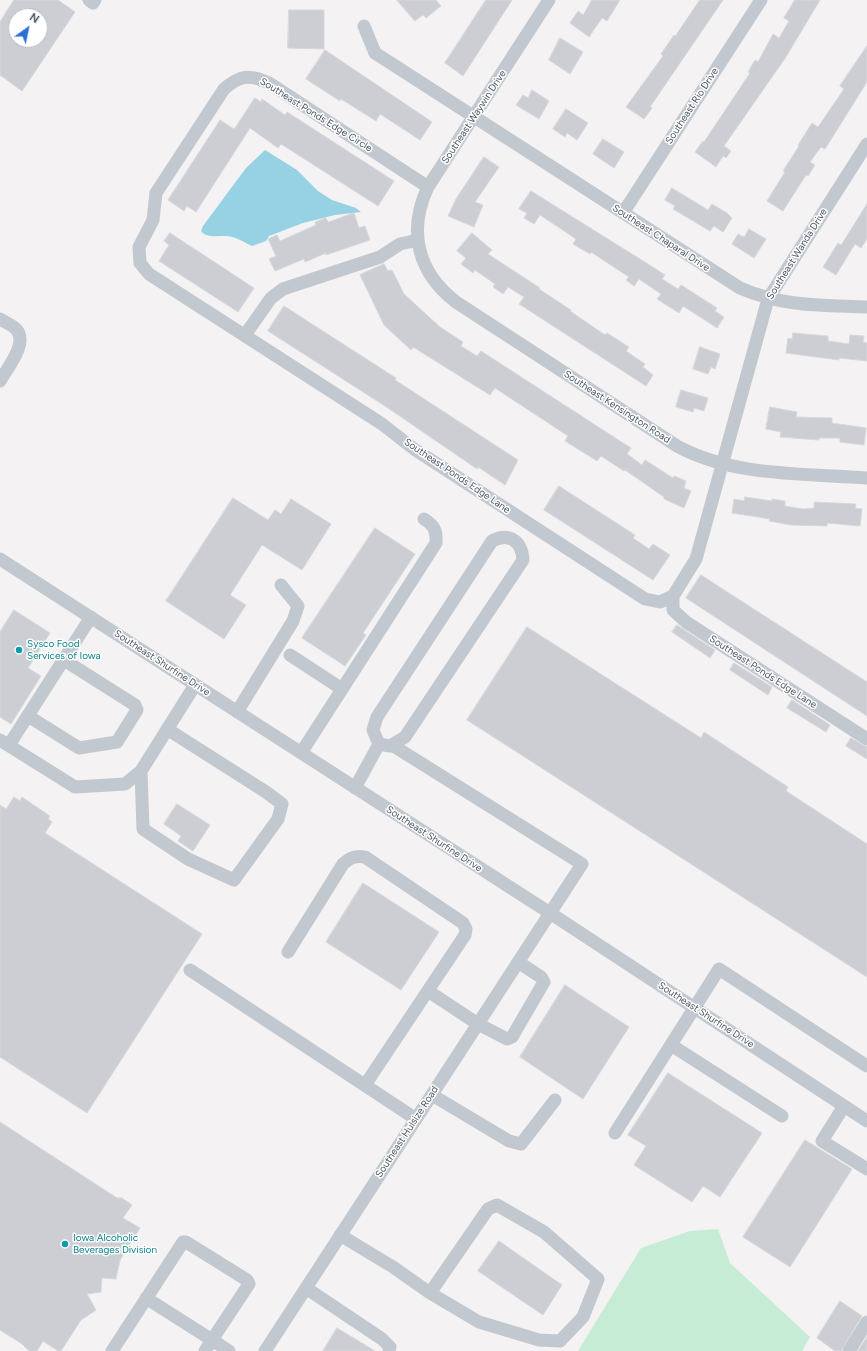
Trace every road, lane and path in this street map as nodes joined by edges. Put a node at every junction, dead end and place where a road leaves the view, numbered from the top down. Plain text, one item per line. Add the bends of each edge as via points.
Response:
1 (89, 0) edge
2 (95, 0) edge
3 (549, 0) edge
4 (761, 0) edge
5 (364, 26) dead end
6 (474, 116) junction
7 (867, 144) edge
8 (428, 188) junction
9 (623, 213) junction
10 (418, 240) junction
11 (768, 299) junction
12 (867, 308) edge
13 (0, 319) edge
14 (245, 335) junction
15 (0, 381) edge
16 (721, 464) junction
17 (867, 478) edge
18 (424, 519) dead end
19 (0, 559) edge
20 (281, 585) dead end
21 (672, 596) junction
22 (91, 617) junction
23 (290, 655) dead end
24 (64, 660) junction
25 (196, 685) junction
26 (342, 689) junction
27 (237, 712) junction
28 (28, 716) junction
29 (167, 729) junction
30 (867, 739) edge
31 (4, 743) edge
32 (379, 744) junction
33 (392, 745) junction
34 (301, 753) junction
35 (141, 771) junction
36 (355, 788) junction
37 (550, 913) junction
38 (288, 952) dead end
39 (518, 962) junction
40 (190, 970) dead end
41 (428, 991) junction
42 (695, 1008) junction
43 (478, 1024) junction
44 (670, 1046) junction
45 (867, 1066) edge
46 (365, 1085) junction
47 (432, 1095) junction
48 (555, 1100) dead end
49 (844, 1106) junction
50 (782, 1116) dead end
51 (416, 1119) junction
52 (867, 1121) edge
53 (614, 1133) dead end
54 (867, 1169) edge
55 (340, 1235) junction
56 (306, 1288) junction
57 (430, 1293) junction
58 (146, 1298) junction
59 (867, 1322) edge
60 (209, 1346) edge
61 (112, 1351) edge
62 (229, 1351) edge
63 (265, 1351) edge
64 (389, 1351) edge
65 (849, 1351) edge

1 - 2 street via 93,3
3 - 6 street, Southeast Waywin Drive
4 - 9 street, Southeast Rio Drive
5 - 6 street, Southeast Chaparal Drive via 376,53
6 - 8 street, Southeast Waywin Drive
6 - 9 street, Southeast Chaparal Drive
7 - 11 street, Southeast Wanda Drive
8 - 10 street, Southeast Waywin Drive via 418,214
8 - 14 street, Southeast Ponds Edge Circle via 269,83 250,77 238,78 232,82 224,89 156,193 153,220 138,252 140,263 149,274
9 - 11 street, Southeast Chaparal Drive via 718,275 740,288
10 - 14 street via 400,244 380,257 283,289 271,298
10 - 16 street, Southeast Kensington Road via 426,268 435,282 451,298 677,446 697,457
11 - 12 street, Southeast Chaparal Drive via 792,304
11 - 16 street, Southeast Wanda Drive
13 - 15 street via 18,331 20,340 19,348
14 - 21 street, Southeast Ponds Edge Lane via 382,424 414,449 645,599 660,602
16 - 17 street, Southeast Kensington Road via 752,470
16 - 21 street via 696,559
18 - 26 street via 432,524 437,535 436,543
19 - 22 street, Southeast Shurfine Drive
20 - 27 street via 298,606 293,621
21 - 30 street, Southeast Ponds Edge Lane via 673,610 686,622
22 - 24 street
22 - 25 street, Southeast Shurfine Drive
23 - 26 street
24 - 28 street
24 - 28 street via 135,706 137,710 117,742 79,748
25 - 27 street, Southeast Shurfine Drive
25 - 29 street
26 - 34 street
27 - 34 street, Southeast Shurfine Drive
28 - 31 street
29 - 35 street
29 - 35 street via 282,804 278,819 234,880 188,860 143,829
31 - 35 street via 75,786 125,784
32 - 33 street
32 - 33 street via 373,730 377,717 492,541 507,537 517,542 522,550 523,560 405,737
32 - 36 street
33 - 37 street, Southeast Hulsize Road via 582,864
34 - 36 street, Southeast Shurfine Drive
36 - 37 street, Southeast Shurfine Drive
37 - 39 street, Southeast Hulsize Road
37 - 42 street, Southeast Shurfine Drive
38 - 41 street via 343,864 354,857 365,856 463,923 466,929 465,935
39 - 43 street, Southeast Hulsize Road
39 - 43 street via 541,977 544,982 512,1037 507,1039
40 - 46 street
41 - 43 street
41 - 46 street
42 - 44 street
42 - 45 street via 719,969
42 - 49 street, Southeast Shurfine Drive
43 - 47 street, Southeast Hulsize Road
44 - 50 street
44 - 53 street
46 - 51 street
47 - 48 street via 508,1141 522,1144
47 - 51 street, Southeast Hulsize Road
49 - 52 street, Southeast Shurfine Drive
49 - 54 street via 822,1141
51 - 55 street, Southeast Hulsize Road
55 - 56 street, Southeast Hulsize Road
55 - 57 street via 393,1266
56 - 63 street, Southeast Hulsize Road
56 - 64 street via 382,1339 390,1347
57 - 57 street via 479,1322 539,1340 560,1341 583,1317 598,1279 544,1232 497,1205 488,1209
58 - 60 street
58 - 60 street via 183,1242 247,1280 249,1284
58 - 61 street
59 - 65 street
60 - 62 street

